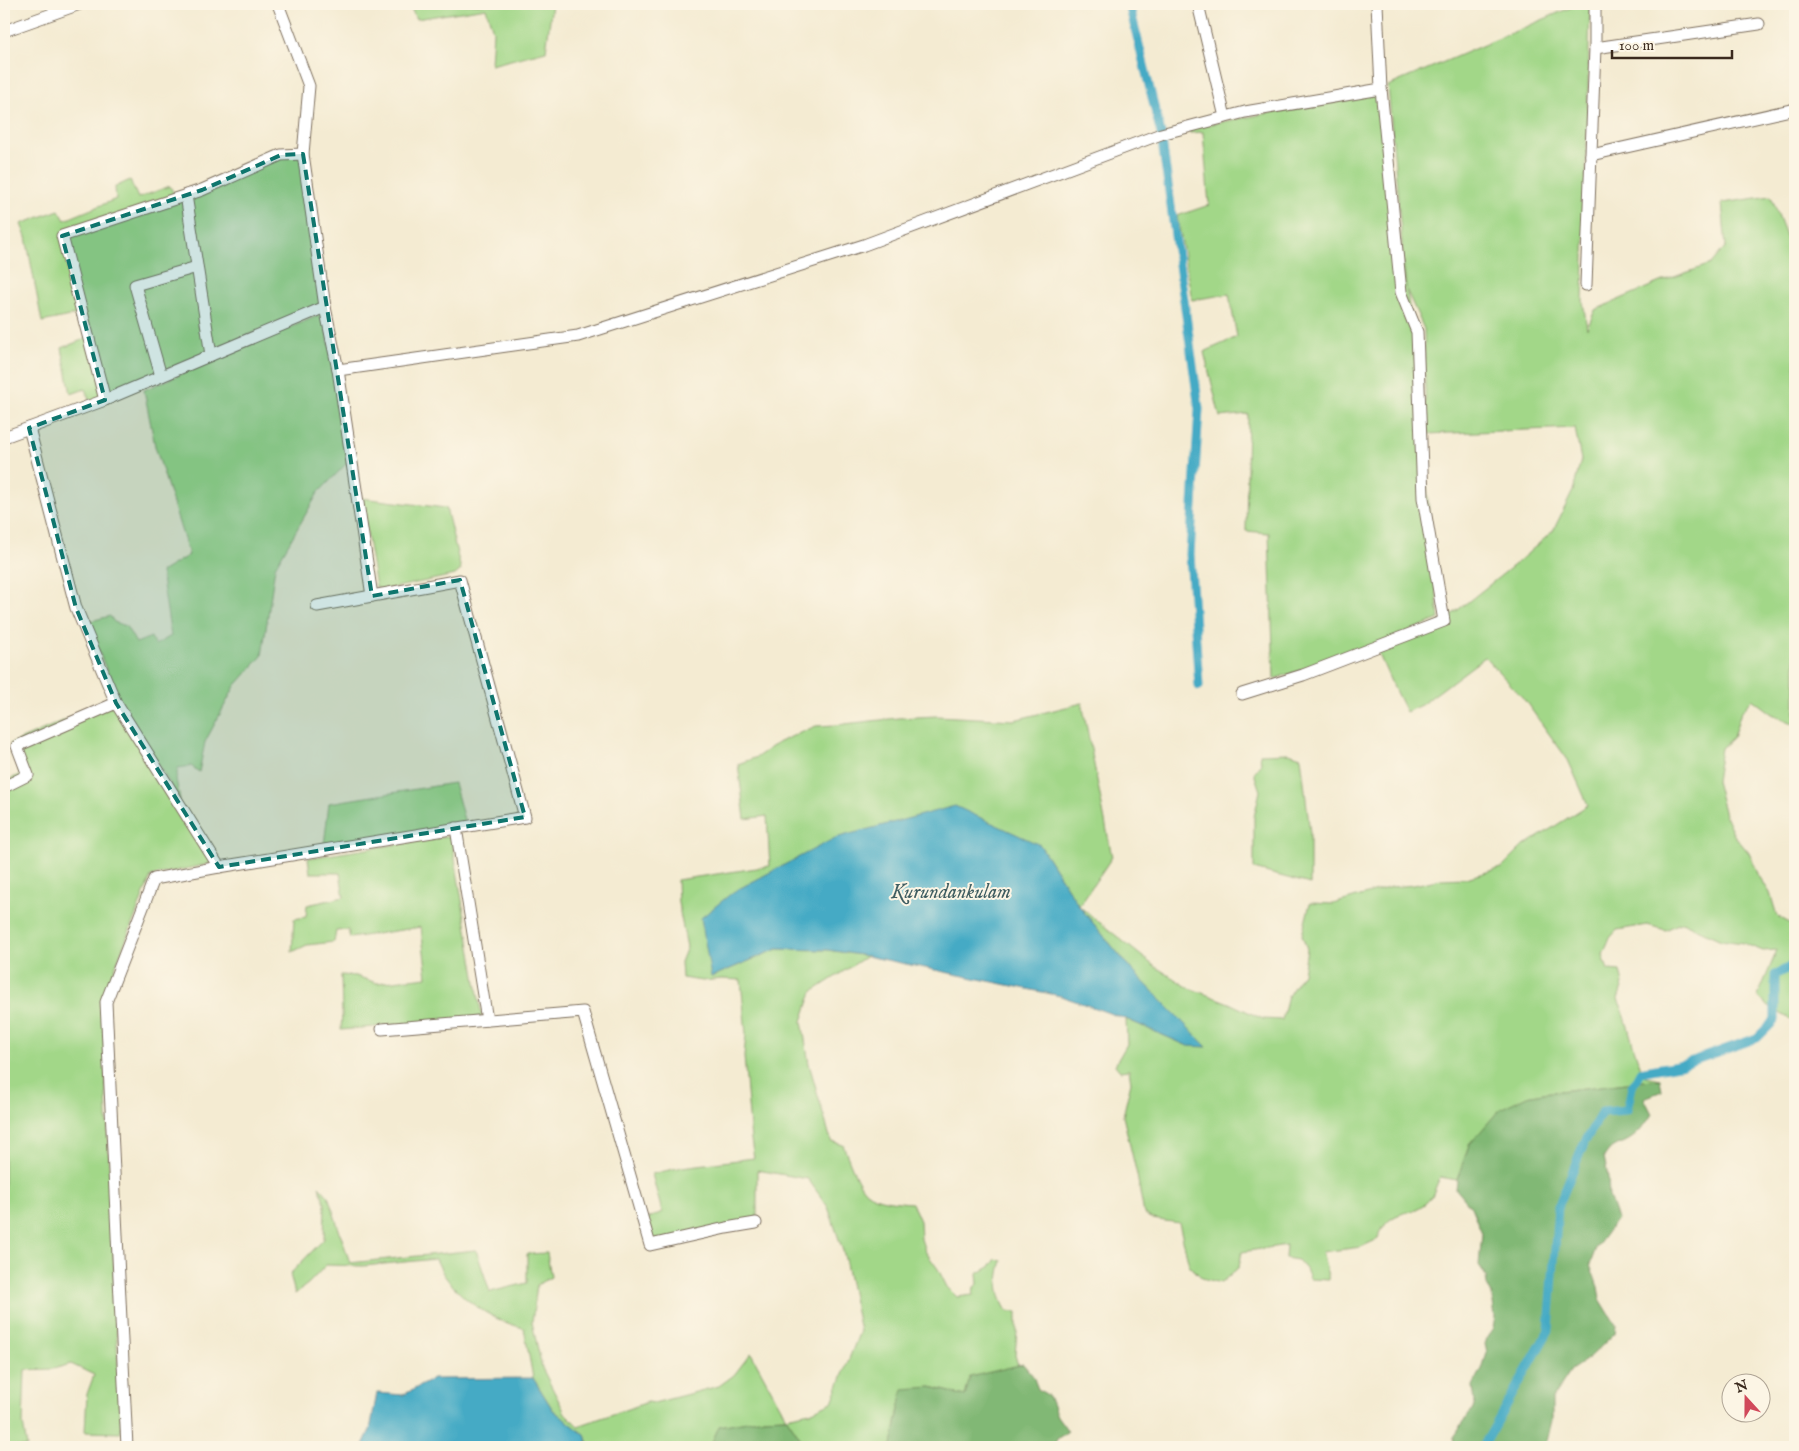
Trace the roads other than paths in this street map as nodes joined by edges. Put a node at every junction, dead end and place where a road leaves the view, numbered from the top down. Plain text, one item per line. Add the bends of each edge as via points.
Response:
1 (80, 4) edge
2 (278, 4) edge
3 (1198, 4) edge
4 (1377, 4) edge
5 (1595, 4) edge
6 (1759, 24) dead end
7 (4, 31) edge
8 (1595, 48) junction
9 (1381, 89) junction
10 (1795, 109) edge
11 (1225, 117) junction
12 (303, 154) junction
13 (1591, 155) junction
14 (186, 195) junction
15 (198, 267) junction
16 (1586, 285) dead end
17 (325, 307) junction
18 (211, 355) junction
19 (338, 370) junction
20 (161, 376) junction
21 (105, 400) junction
22 (29, 428) junction
23 (4, 437) edge
24 (372, 596) junction
25 (317, 606) dead end
26 (1242, 694) dead end
27 (116, 704) junction
28 (4, 788) edge
29 (456, 828) junction
30 (218, 867) junction
31 (487, 1020) junction
32 (382, 1029) dead end
33 (756, 1224) dead end
34 (127, 1447) edge

1 - 7 street
2 - 12 street via 309,86
3 - 11 street
4 - 9 street
5 - 8 street
6 - 8 street
8 - 13 street
9 - 11 street
9 - 26 street via 1401,292 1417,332 1423,498 1444,621 1303,675
10 - 13 street
11 - 19 street via 1161,134 864,245 578,336
12 - 14 street via 281,155
12 - 17 street
13 - 16 street
14 - 15 street
14 - 21 street via 62,236
15 - 18 street
15 - 20 street via 135,285
17 - 18 street
17 - 19 street
18 - 20 street
19 - 24 street
20 - 21 street
21 - 22 street
22 - 23 street
22 - 27 street via 76,608
24 - 25 street
24 - 29 street via 460,580 525,817
27 - 28 street via 17,746 28,775
27 - 30 street
29 - 30 street
29 - 31 street
30 - 34 street via 154,879 106,1002
31 - 32 street
31 - 33 street via 583,1012 650,1245

